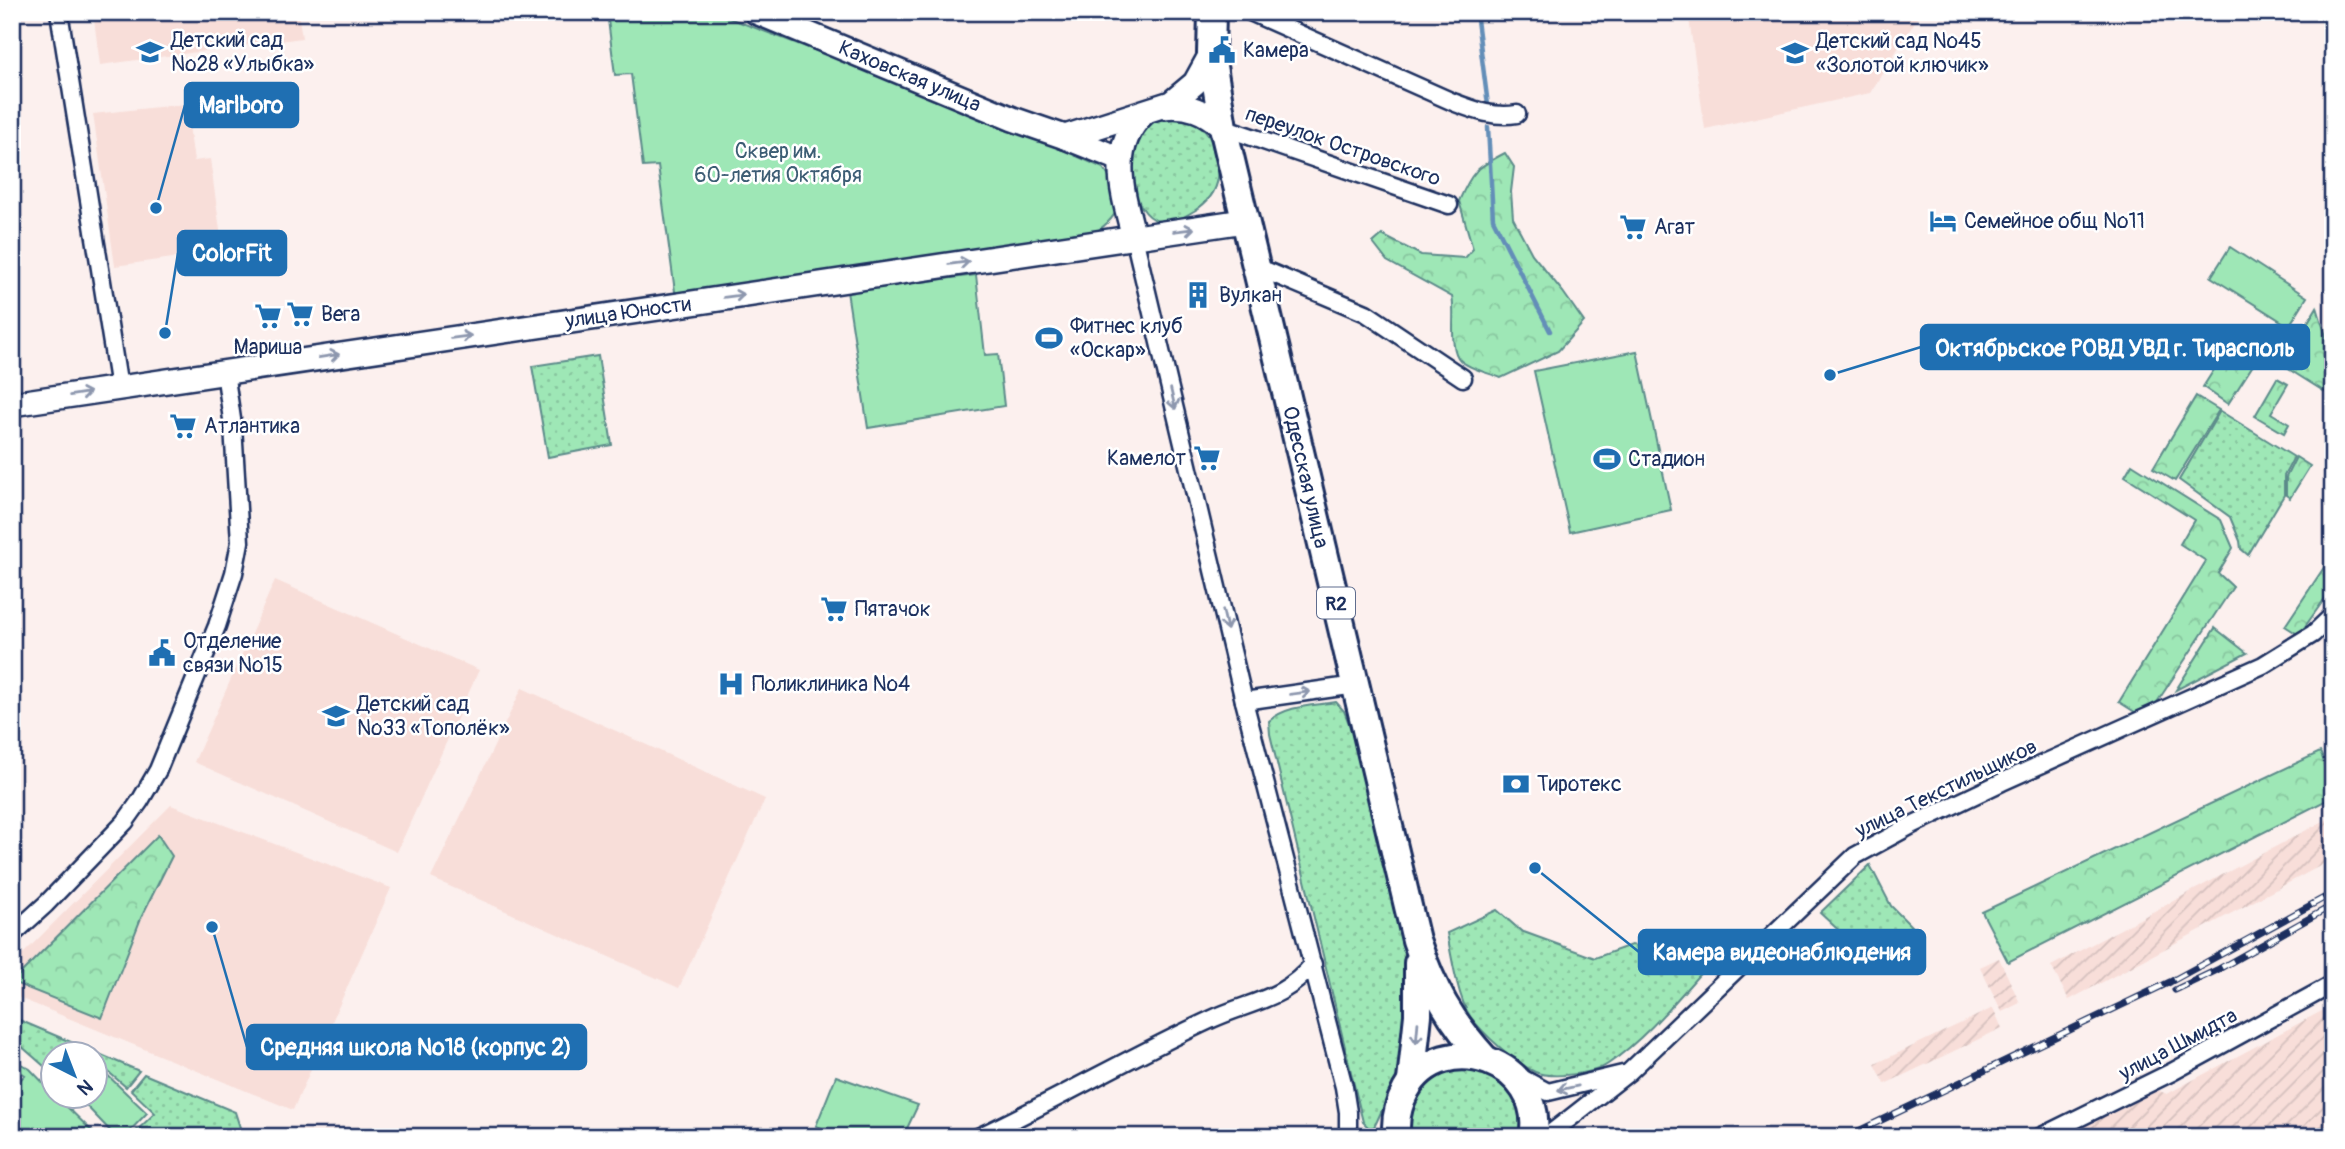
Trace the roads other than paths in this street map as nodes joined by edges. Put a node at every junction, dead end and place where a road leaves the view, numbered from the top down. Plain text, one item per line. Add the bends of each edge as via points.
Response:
1 (59, 12) edge
2 (756, 12) edge
3 (1212, 12) edge
4 (1250, 12) edge
5 (1211, 54) junction
6 (1154, 110) junction
7 (1517, 114) dead end
8 (1223, 127) junction
9 (1065, 137) junction
10 (1120, 159) junction
11 (1449, 205) dead end
12 (1244, 220) junction
13 (1133, 237) junction
14 (1255, 266) junction
15 (225, 372) junction
16 (1463, 377) dead end
17 (120, 388) junction
18 (12, 404) edge
19 (2333, 615) edge
20 (1356, 685) junction
21 (1244, 701) junction
22 (12, 935) edge
23 (1416, 940) junction
24 (1313, 964) junction
25 (2333, 985) edge
26 (1485, 1059) junction
27 (1510, 1072) junction
28 (1629, 1072) junction
29 (1411, 1081) junction
30 (1394, 1133) edge
31 (978, 1137) edge
32 (1348, 1137) edge
33 (1533, 1137) edge
34 (1546, 1137) edge
35 (2040, 1137) edge

1 - 17 street
2 - 9 street, Каховская улица
3 - 5 main road, Одесская улица / R2
4 - 7 street via 1452,102 1480,112
5 - 6 street via 1195,83 1177,100
5 - 8 main road, Одесская улица / R2
6 - 8 street via 1195,109
6 - 9 street
6 - 10 street via 1129,131
8 - 11 street, переулок Островского
8 - 12 main road, Одесская улица / R2
9 - 10 street, Каховская улица
10 - 13 street
13 -> 12 street, улица Юности
12 - 14 main road, Одесская улица / R2
15 -> 13 street, улица Юности
13 -> 21 street
14 - 16 street via 1366,313
14 - 20 main road, Одесская улица / R2
15 - 17 street, улица Юности
15 - 22 street via 240,541 217,626 158,770 140,801 125,822
18 -> 17 street, улица Юности
19 - 28 street, улица Текстильщиков via 2263,665 2002,782 1855,856
21 -> 20 street
20 - 23 main road, Одесская улица / R2
21 - 24 street
23 - 26 main road, R2 via 1446,1010
23 -> 29 main road, R2 via 1419,1015
24 - 31 street via 1284,991 1211,1019
24 - 32 street via 1344,1087
25 - 35 street, улица Шмидта
26 - 27 main road, R2
26 - 29 main road, R2 via 1453,1057 1437,1062
28 -> 27 street via 1548,1092
27 - 33 main road, R2 via 1524,1088 1532,1108
28 - 34 street, улица Текстильщиков
29 - 30 main road, R2 via 1399,1102

